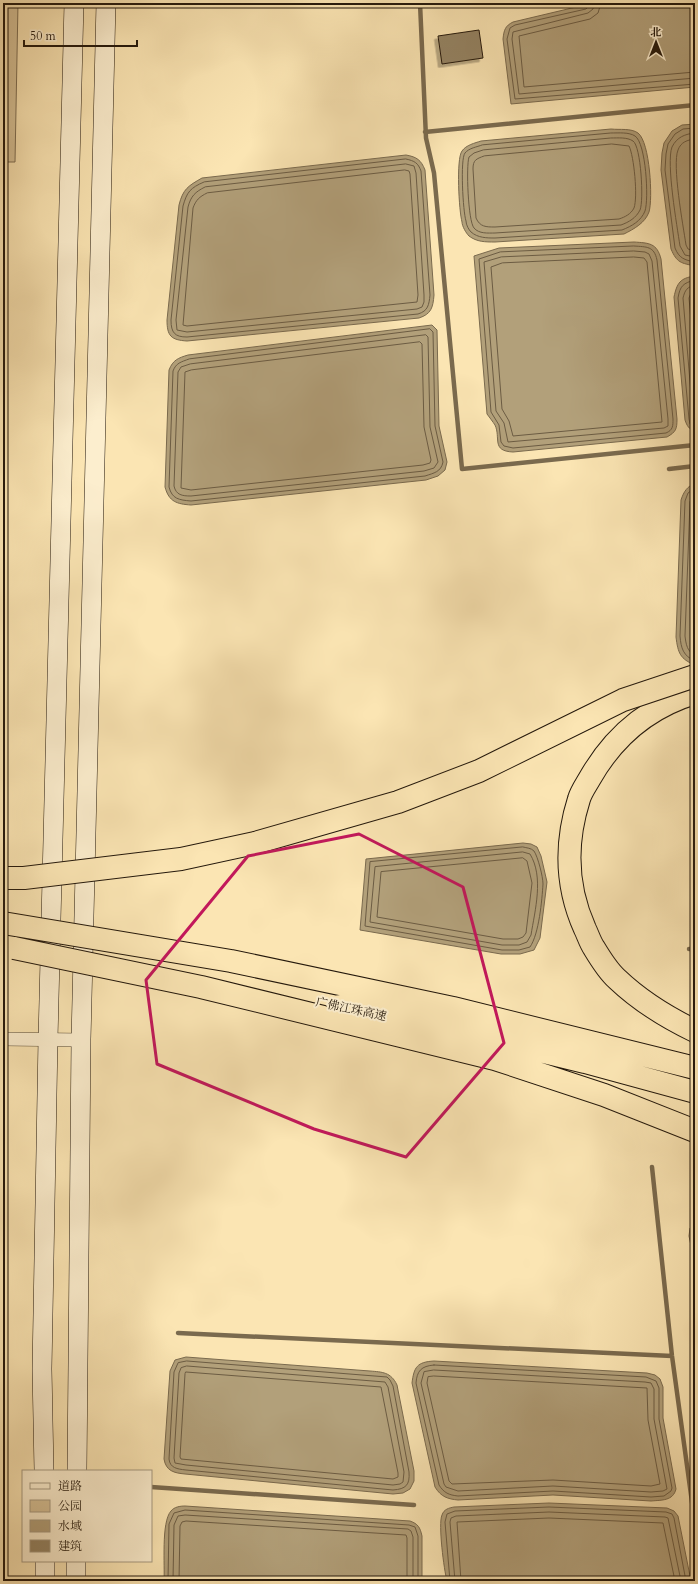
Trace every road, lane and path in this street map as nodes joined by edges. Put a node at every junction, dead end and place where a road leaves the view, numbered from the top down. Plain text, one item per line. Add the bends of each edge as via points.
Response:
1 (74, 3) edge
2 (106, 3) edge
3 (695, 676) edge
4 (695, 693) edge
5 (3, 878) edge
6 (3, 923) edge
7 (8, 947) edge
8 (695, 1031) edge
9 (3, 1039) edge
10 (48, 1039) junction
11 (81, 1040) junction
12 (695, 1068) edge
13 (695, 1092) edge
14 (695, 1131) edge
15 (44, 1470) edge
16 (77, 1470) edge
17 (45, 1562) edge
18 (76, 1562) edge
19 (46, 1581) edge
20 (76, 1581) edge

1 - 10 main road
2 - 11 main road
3 - 5 highway, bridge via 623,700 479,772 390,804 255,843 181,858 24,878
4 - 8 highway via 651,712 624,732 599,762 579,798 569,839 569,879 577,912 593,947 616,978 646,1003
6 - 12 highway, 广佛江珠高速, bridge via 231,960 453,1008
7 - 13 highway, 广佛江珠高速, bridge via 246,987 450,1029
7 - 14 highway, bridge via 201,987 495,1059 604,1094
9 - 10 street
10 - 11 street
10 - 15 main road via 42,1369
11 - 16 main road
17 - 19 main road
18 - 20 main road

